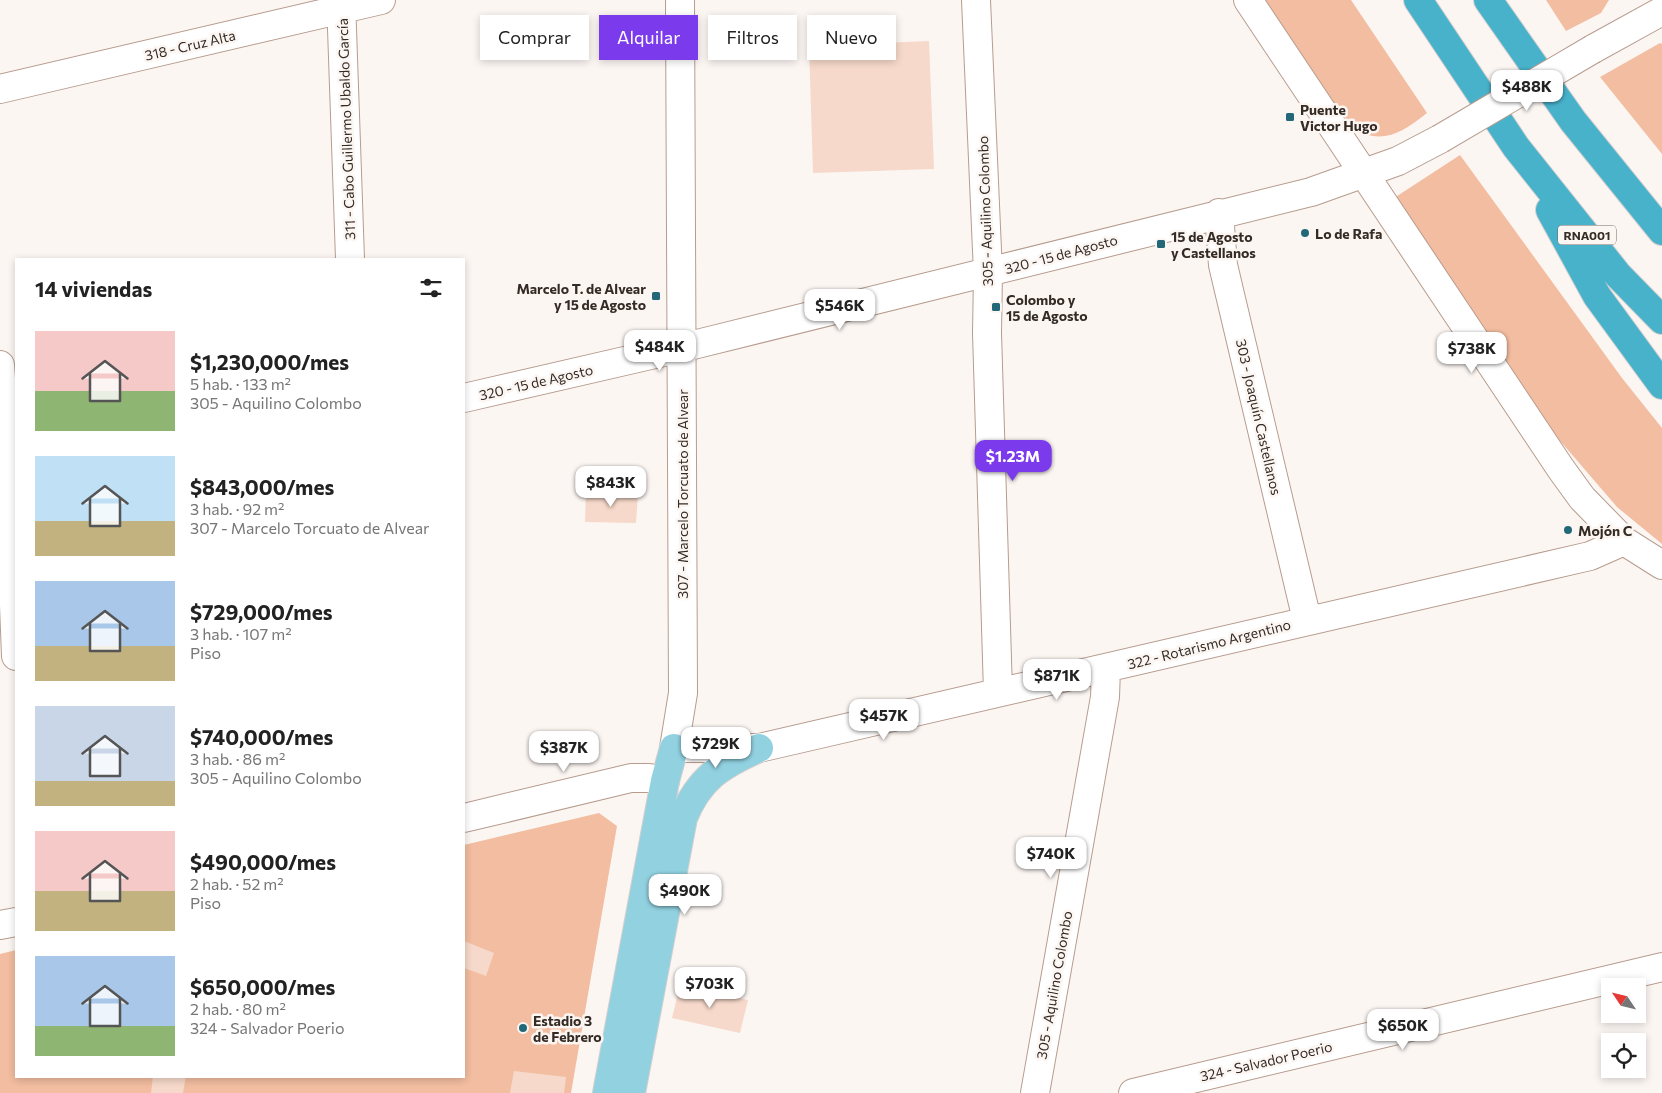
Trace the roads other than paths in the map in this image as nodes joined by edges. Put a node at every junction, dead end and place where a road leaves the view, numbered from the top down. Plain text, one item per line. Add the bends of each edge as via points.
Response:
1 (380, 0) edge
2 (680, 0) edge
3 (976, 0) edge
4 (1248, 0) edge
5 (1418, 0) edge
6 (1488, 0) edge
7 (342, 5) edge
8 (1662, 12) edge
9 (0, 89) edge
10 (1516, 147) junction
11 (1364, 173) junction
12 (1219, 213) junction
13 (1652, 215) edge
14 (1662, 231) edge
15 (350, 258) edge
16 (988, 273) junction
17 (1662, 320) edge
18 (681, 348) junction
19 (0, 365) edge
20 (1662, 385) edge
21 (465, 398) edge
22 (9, 503) edge
23 (1624, 541) junction
24 (1662, 565) edge
25 (1307, 620) junction
26 (15, 634) edge
27 (1106, 669) junction
28 (998, 692) junction
29 (674, 748) junction
30 (759, 748) junction
31 (666, 781) junction
32 (465, 818) edge
33 (15, 922) edge
34 (0, 925) edge
35 (1662, 967) edge
36 (607, 1093) edge
37 (631, 1093) edge
38 (1035, 1093) edge
39 (1133, 1093) edge

1 - 7 street, 318 - Cruz Alta
2 - 18 street, 307 - Marcelo Torcuato de Alvear
3 - 16 street, 305 - Aquilino Colombo
4 - 11 street
5 - 10 highway, RNA001
6 - 13 highway via 1573,121
7 - 9 street, 318 - Cruz Alta
7 - 15 street, 311 - Cabo Guillermo Ubaldo García
8 - 11 street, 320 - 15 de Agosto, bridge via 1440,139 1398,161
10 - 17 highway, RNA001 via 1618,275
10 - 20 highway via 1597,296
11 - 12 street, 320 - 15 de Agosto via 1311,192
11 - 23 street via 1561,469 1582,498
12 - 16 street, 320 - 15 de Agosto
12 - 25 street, 303 - Joaquín Castellanos via 1223,264
13 - 14 highway
16 - 18 street, 320 - 15 de Agosto
16 - 28 street, 305 - Aquilino Colombo
18 - 21 street, 320 - 15 de Agosto
18 - 29 street, 307 - Marcelo Torcuato de Alvear via 683,693
19 - 22 street
22 - 26 street
23 - 24 street
23 - 25 street, 322 - Rotarismo Argentino via 1590,556
25 - 27 street, 322 - Rotarismo Argentino
27 - 28 street, 322 - Rotarismo Argentino
27 - 38 street, 305 - Aquilino Colombo via 1105,697
28 - 30 street, 322 - Rotarismo Argentino
29 - 30 street, 322 - Rotarismo Argentino
29 - 31 main road
30 - 37 main road via 716,771 699,786 682,818
31 - 32 street via 630,778
31 - 36 main road
33 - 34 street
35 - 39 street, 324 - Salvador Poerio

